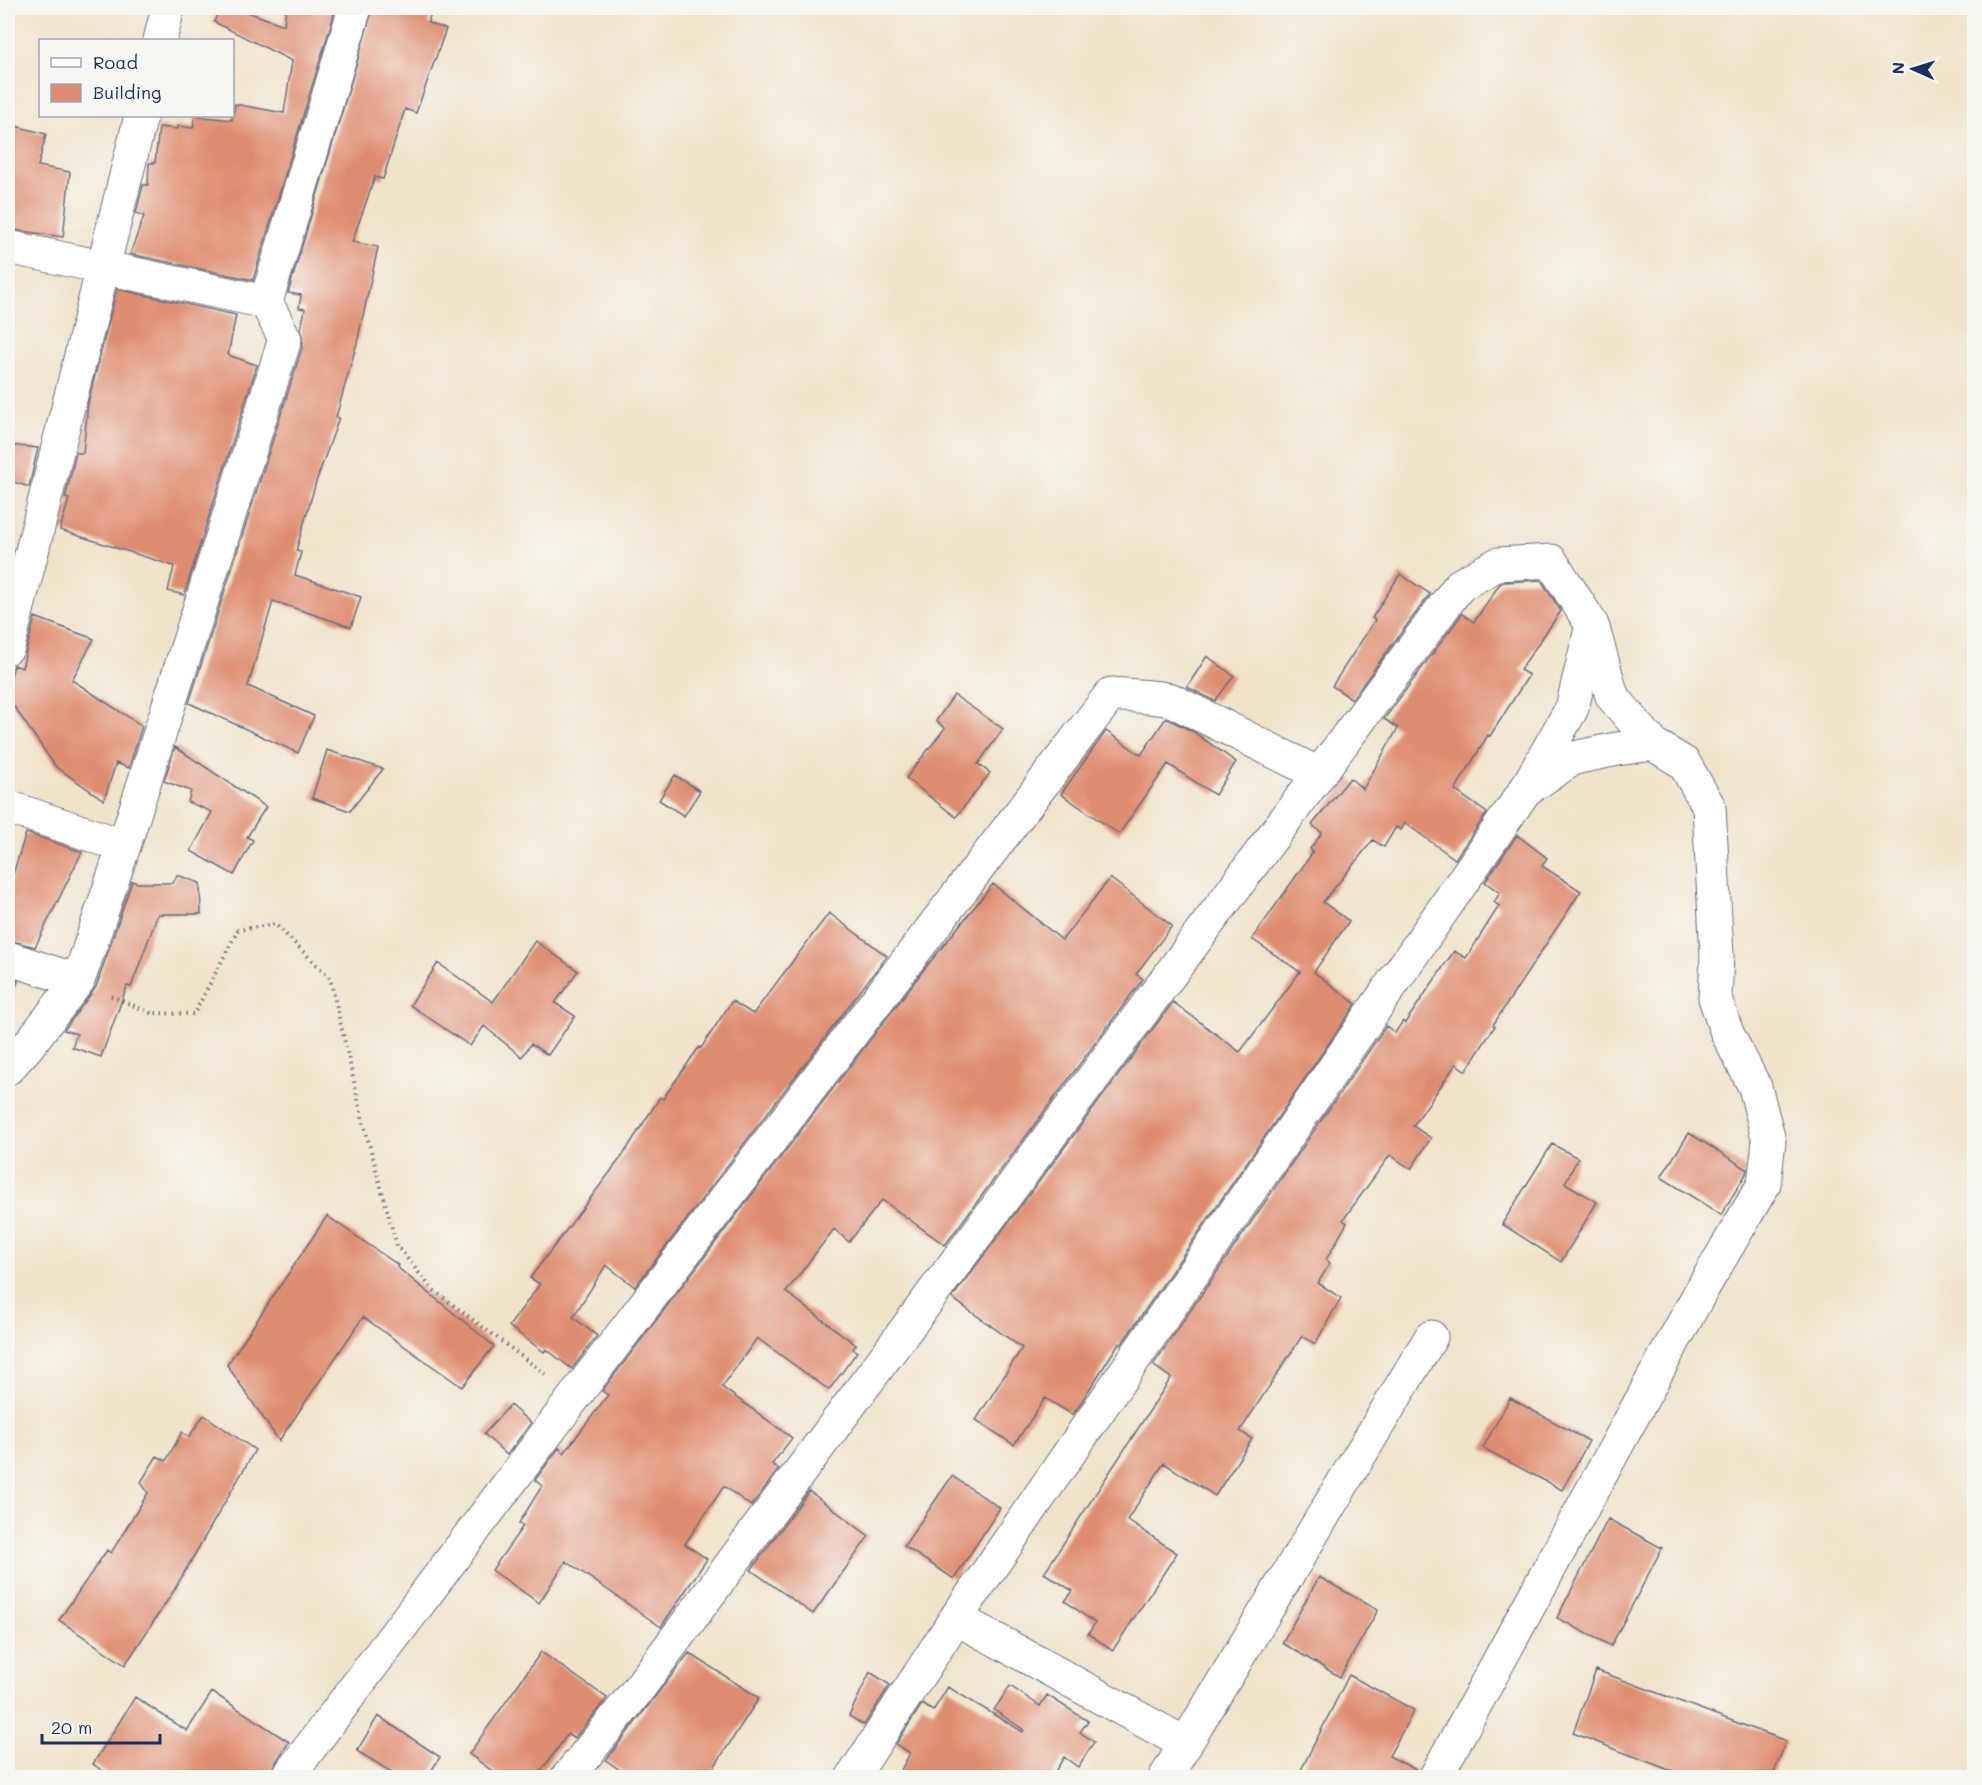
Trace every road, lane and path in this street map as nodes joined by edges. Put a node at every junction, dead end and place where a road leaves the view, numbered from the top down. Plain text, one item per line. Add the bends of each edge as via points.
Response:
1 (168, 8) edge
2 (355, 8) edge
3 (160, 39) edge
4 (141, 117) edge
5 (8, 247) edge
6 (103, 268) junction
7 (266, 302) junction
8 (1592, 625) junction
9 (8, 647) edge
10 (1653, 744) junction
11 (1319, 774) junction
12 (1526, 789) junction
13 (8, 807) edge
14 (124, 846) junction
15 (8, 958) edge
16 (78, 981) junction
17 (8, 1068) edge
18 (1431, 1338) dead end
19 (574, 1396) junction
20 (956, 1618) junction
21 (1186, 1744) junction
22 (287, 1778) edge
23 (567, 1778) edge
24 (852, 1778) edge
25 (1165, 1778) edge
26 (1435, 1778) edge

1 - 3 street
2 - 7 street
4 - 6 street
5 - 6 street
6 - 7 street
6 - 9 street
7 - 14 street via 285,339
8 - 10 street via 1612,696
8 - 11 street via 1551,561 1498,564 1460,585
8 - 12 street via 1572,708
10 - 12 street via 1574,758
10 - 26 street via 1684,763 1709,807 1717,956 1715,998 1726,1033 1755,1087 1764,1119 1769,1141 1764,1184 1701,1291
11 - 19 street via 1171,700 1111,694
11 - 23 street via 641,1686
12 - 20 street
13 - 14 street
14 - 16 street
15 - 16 street
16 - 17 street
16 - 19 path via 151,1013 194,1014 238,930 276,924 330,978 397,1246 432,1289
18 - 21 street
19 - 22 street
20 - 21 street
20 - 24 street
21 - 25 street

